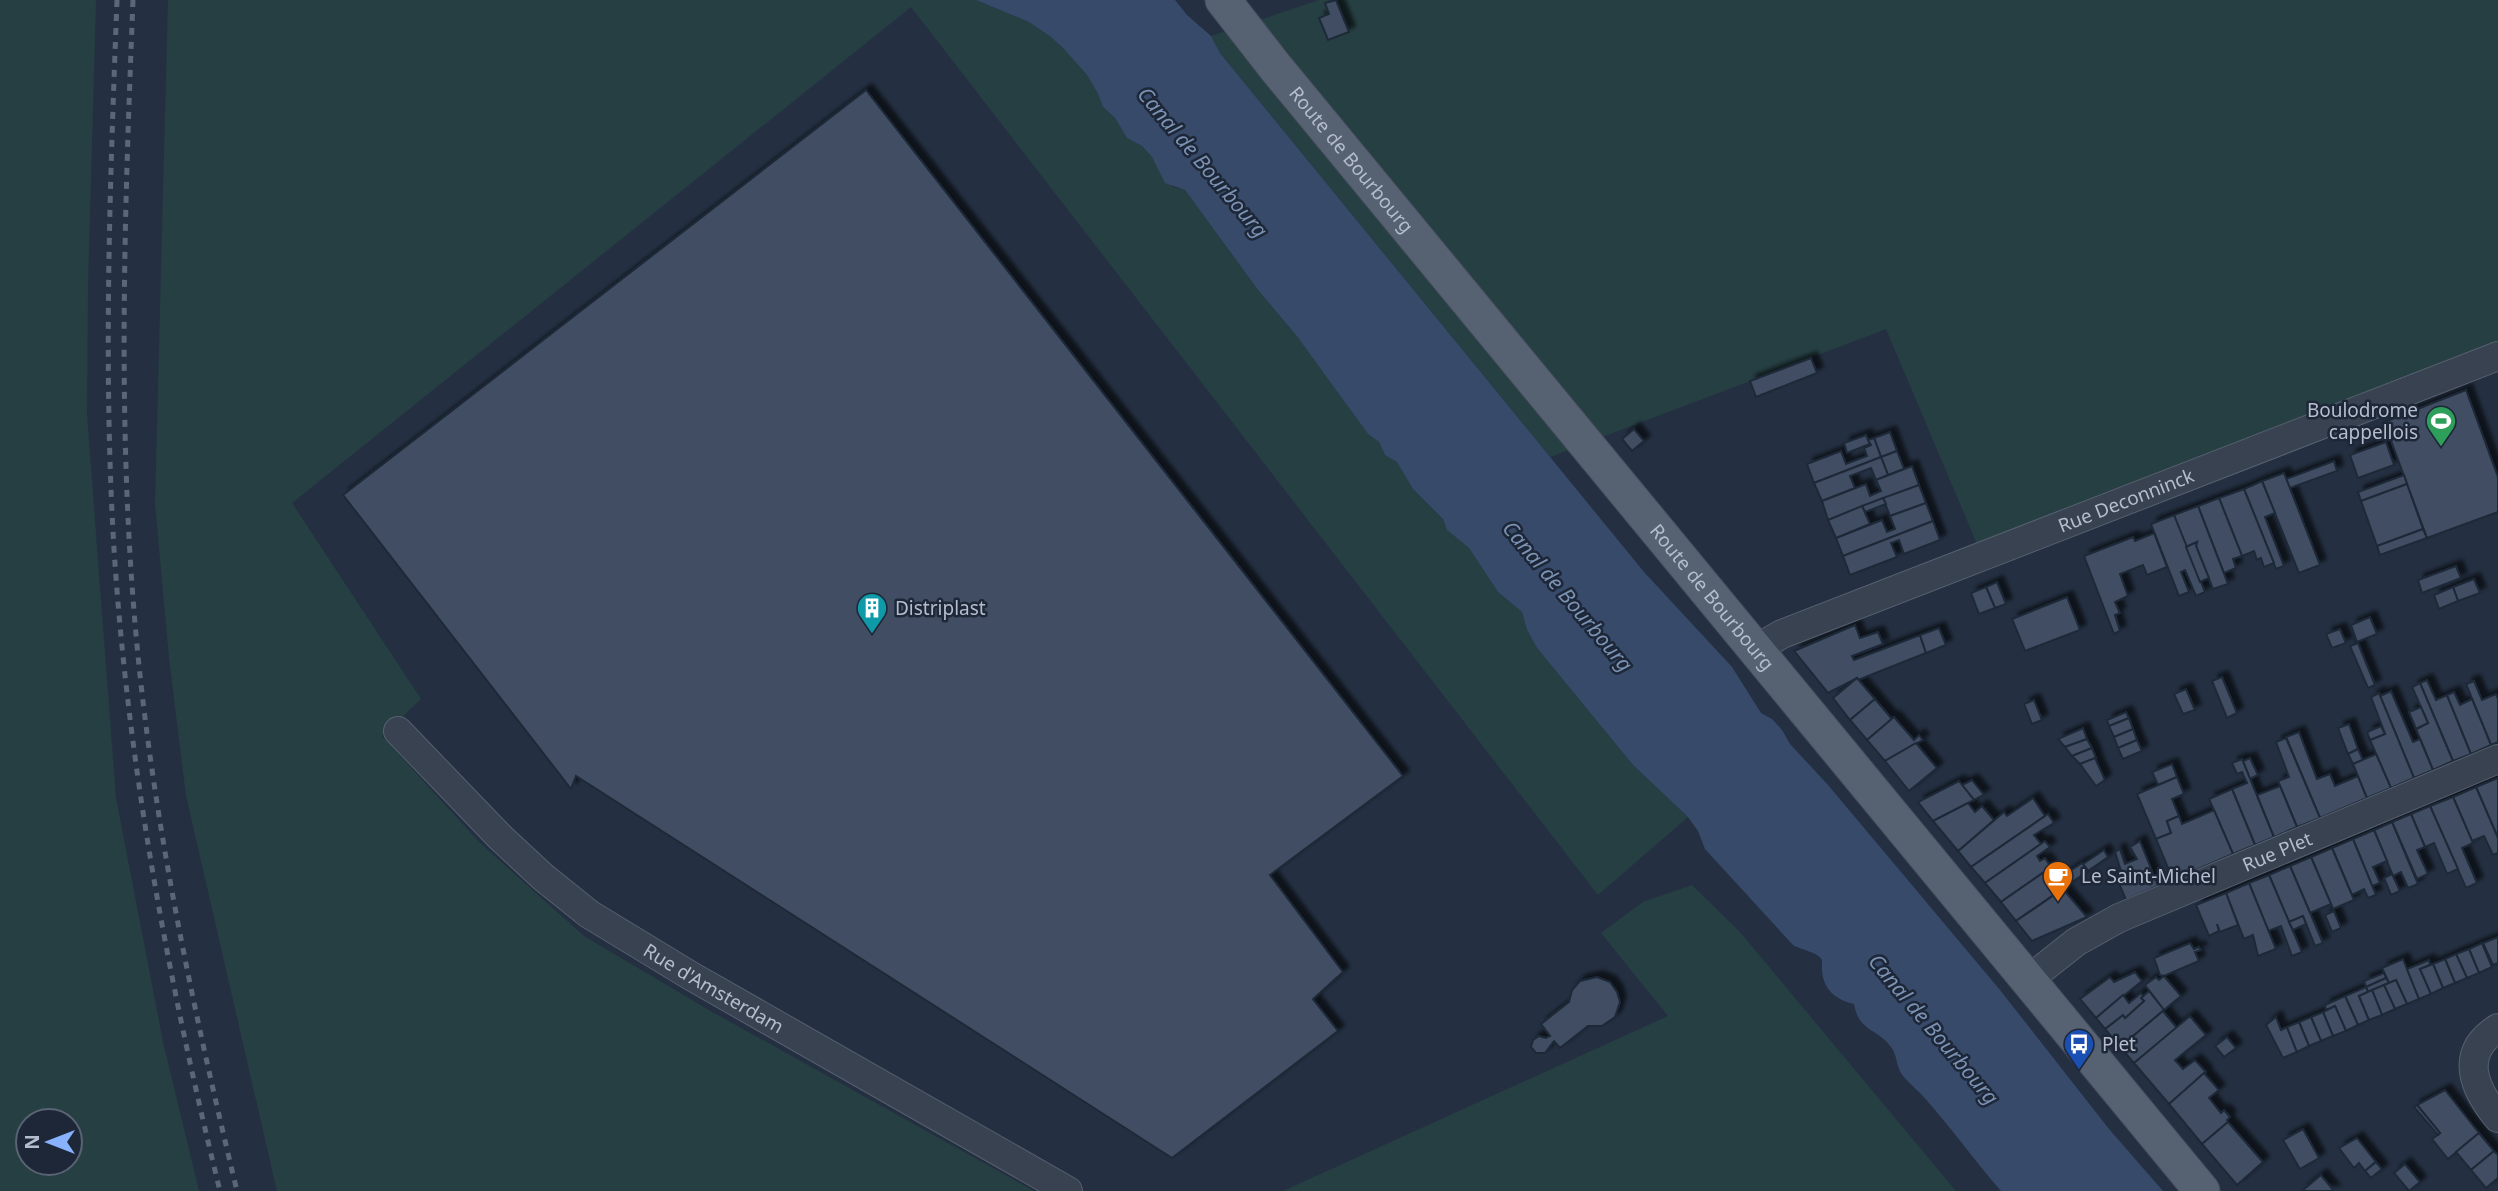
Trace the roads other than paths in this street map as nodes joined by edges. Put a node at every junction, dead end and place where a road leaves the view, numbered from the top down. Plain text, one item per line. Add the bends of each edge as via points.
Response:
1 (1223, 0) edge
2 (2498, 356) edge
3 (1756, 649) junction
4 (398, 731) dead end
5 (2498, 759) edge
6 (2028, 980) junction
7 (2498, 1028) edge
8 (2498, 1118) edge
9 (1068, 1191) edge
10 (2202, 1191) edge

1 - 3 main road, Route de Bourbourg
2 - 3 street, Rue Deconninck via 1782,634
3 - 6 main road, Route de Bourbourg
4 - 9 street, Rue d'Amsterdam via 500,837 589,914
5 - 6 street, Rue Plet via 2119,918 2088,934
6 - 10 main road, Route de Bourbourg
7 - 8 street via 2482,1042 2474,1060 2478,1090

